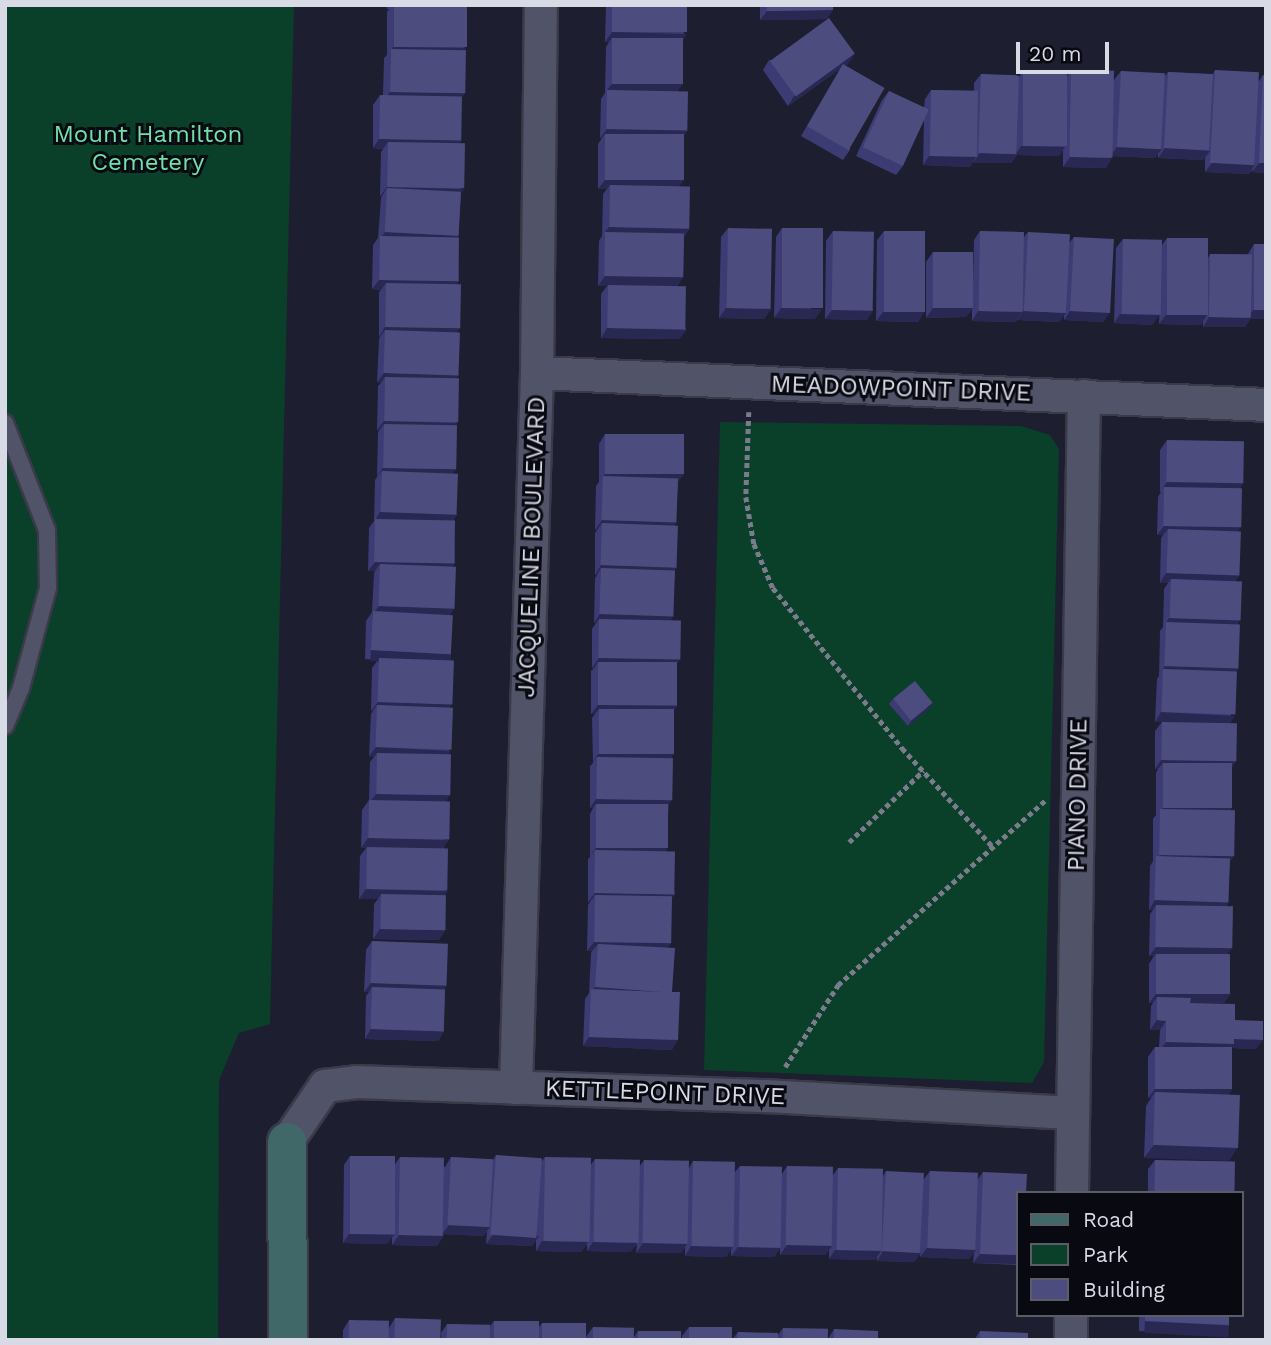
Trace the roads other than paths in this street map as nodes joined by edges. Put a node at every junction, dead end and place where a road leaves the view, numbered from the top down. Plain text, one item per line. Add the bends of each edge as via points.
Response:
1 (541, 5) edge
2 (537, 373) junction
3 (1084, 396) junction
4 (1266, 405) edge
5 (5, 423) edge
6 (5, 726) edge
7 (516, 1088) junction
8 (1073, 1113) junction
9 (287, 1142) joint
10 (1072, 1191) edge
11 (1071, 1317) edge
12 (288, 1340) edge
13 (1071, 1340) edge

1 - 2 street, JACQUELINE BOULEVARD
2 - 3 street, MEADOWPOINT DRIVE
2 - 7 street, JACQUELINE BOULEVARD
3 - 4 street, MEADOWPOINT DRIVE
3 - 8 street, PIANO DRIVE
5 - 6 lane via 47,530 48,588 21,688
7 - 8 street, KETTLEPOINT DRIVE
7 - 9 street, KETTLEPOINT DRIVE via 357,1082 325,1086
8 - 10 street, PIANO DRIVE
9 - 12 street
11 - 13 street

